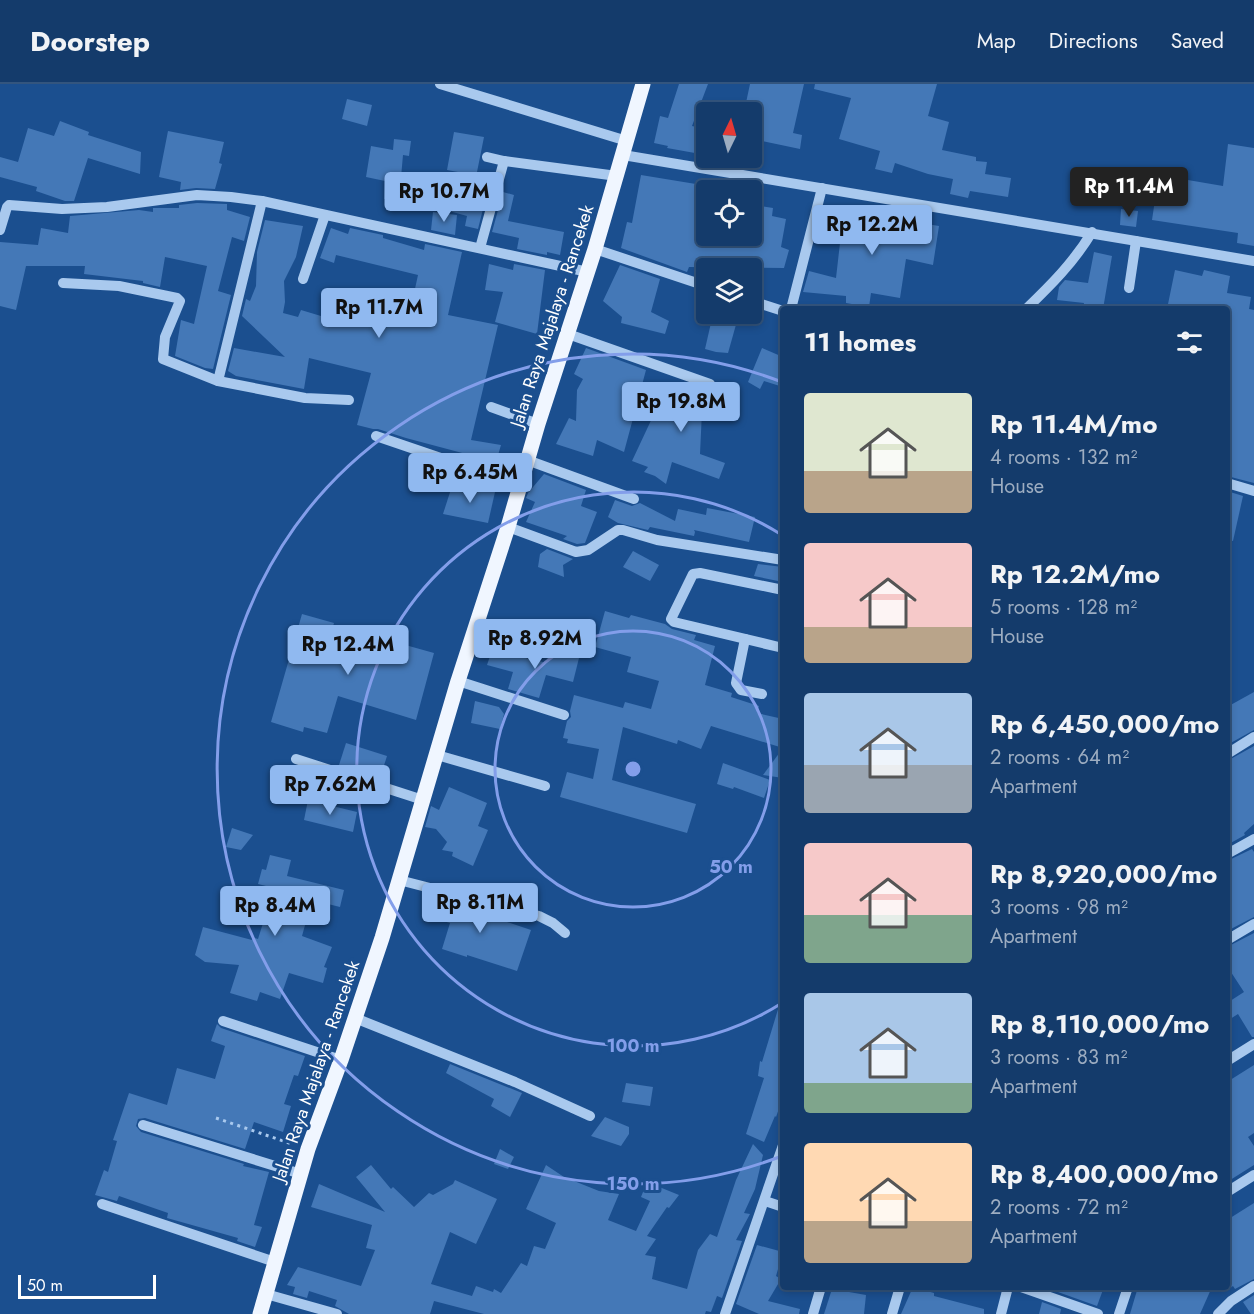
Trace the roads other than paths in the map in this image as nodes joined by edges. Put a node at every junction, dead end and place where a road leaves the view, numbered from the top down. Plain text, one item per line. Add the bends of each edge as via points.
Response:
1 (440, 84) edge
2 (462, 84) edge
3 (643, 84) edge
4 (626, 143) junction
5 (487, 157) dead end
6 (504, 161) junction
7 (617, 176) junction
8 (822, 188) junction
9 (262, 201) junction
10 (326, 215) junction
11 (0, 230) edge
12 (1092, 232) junction
13 (1136, 241) junction
14 (480, 248) junction
15 (595, 249) junction
16 (1254, 261) edge
17 (588, 272) junction
18 (303, 279) dead end
19 (63, 283) dead end
20 (696, 283) edge
21 (1129, 288) dead end
22 (762, 304) edge
23 (792, 306) edge
24 (1029, 306) edge
25 (780, 310) edge
26 (568, 334) junction
27 (218, 381) junction
28 (710, 384) dead end
29 (349, 400) dead end
30 (491, 407) dead end
31 (538, 424) junction
32 (376, 436) dead end
33 (527, 460) junction
34 (1230, 484) edge
35 (520, 485) junction
36 (1254, 491) edge
37 (634, 499) dead end
38 (508, 527) junction
39 (780, 560) edge
40 (780, 590) edge
41 (745, 639) junction
42 (780, 647) edge
43 (458, 681) junction
44 (762, 694) dead end
45 (564, 715) dead end
46 (1254, 737) edge
47 (1230, 752) edge
48 (437, 755) junction
49 (296, 759) dead end
50 (545, 786) dead end
51 (423, 800) junction
52 (1254, 839) edge
53 (1230, 852) edge
54 (399, 880) junction
55 (1254, 924) edge
56 (565, 933) dead end
57 (1230, 938) edge
58 (355, 1018) junction
59 (223, 1021) dead end
60 (1254, 1044) edge
61 (1230, 1059) edge
62 (341, 1060) junction
63 (590, 1116) dead end
64 (143, 1125) dead end
65 (780, 1154) edge
66 (301, 1174) junction
67 (1254, 1175) edge
68 (1230, 1190) edge
69 (765, 1201) junction
70 (102, 1204) dead end
71 (780, 1207) edge
72 (275, 1262) junction
73 (1254, 1286) edge
74 (821, 1290) edge
75 (899, 1290) edge
76 (1007, 1290) edge
77 (1030, 1290) edge
78 (1127, 1290) edge
79 (266, 1294) junction
80 (260, 1314) edge
81 (337, 1314) edge
82 (725, 1314) edge
83 (813, 1314) edge
84 (892, 1314) edge
85 (1001, 1314) edge
86 (1098, 1314) edge
87 (1119, 1314) edge
88 (1218, 1314) edge

1 - 4 street
2 - 4 street
3 - 4 main road, Jalan Raya Majalaya - Rancekek
4 - 7 main road, Jalan Raya Majalaya - Rancekek
4 - 8 street
5 - 6 street
6 - 7 street
6 - 14 street
7 - 15 main road, Jalan Raya Majalaya - Rancekek
8 - 12 street
8 - 23 street
9 - 10 street
9 - 11 street via 197,195 85,208 9,205
9 - 27 street
10 - 14 street
10 - 18 street
12 - 13 street
12 - 24 street via 1061,275
13 - 16 street
13 - 21 street
14 - 17 street
15 - 17 main road, Jalan Raya Majalaya - Rancekek
15 - 20 street
17 - 26 main road, Jalan Raya Majalaya - Rancekek
19 - 27 street via 119,285 177,298 180,301 165,338 163,359
22 - 25 street
26 - 28 street
26 - 31 main road, Jalan Raya Majalaya - Rancekek
27 - 29 street via 305,398
30 - 31 street
31 - 33 main road, Jalan Raya Majalaya - Rancekek
32 - 35 street
33 - 35 main road, Jalan Raya Majalaya - Rancekek
33 - 37 street
34 - 36 street
35 - 38 main road, Jalan Raya Majalaya - Rancekek
38 - 39 street via 576,552 588,550 623,530 657,540
38 - 43 main road, Jalan Raya Majalaya - Rancekek
40 - 41 street via 693,574 672,621
41 - 42 street
41 - 44 street via 736,683 741,690
43 - 45 street
43 - 48 main road, Jalan Raya Majalaya - Rancekek
46 - 47 street
48 - 50 street
48 - 51 main road, Jalan Raya Majalaya - Rancekek
49 - 51 street
51 - 54 main road, Jalan Raya Majalaya - Rancekek
52 - 53 street
54 - 56 street via 539,916
54 - 58 main road, Jalan Raya Majalaya - Rancekek
55 - 57 street
58 - 62 main road, Jalan Raya Majalaya - Rancekek
58 - 63 street
59 - 62 street
60 - 61 street
62 - 66 main road, Jalan Raya Majalaya - Rancekek
64 - 66 street
65 - 69 street
66 - 72 main road, Jalan Raya Majalaya - Rancekek
67 - 68 street
69 - 71 street
69 - 82 street
70 - 72 street
72 - 79 main road, Jalan Raya Majalaya - Rancekek
73 - 88 street
74 - 83 street
75 - 84 street
76 - 85 street
77 - 86 street
78 - 87 street
79 - 80 main road, Jalan Raya Majalaya - Rancekek
79 - 81 street

